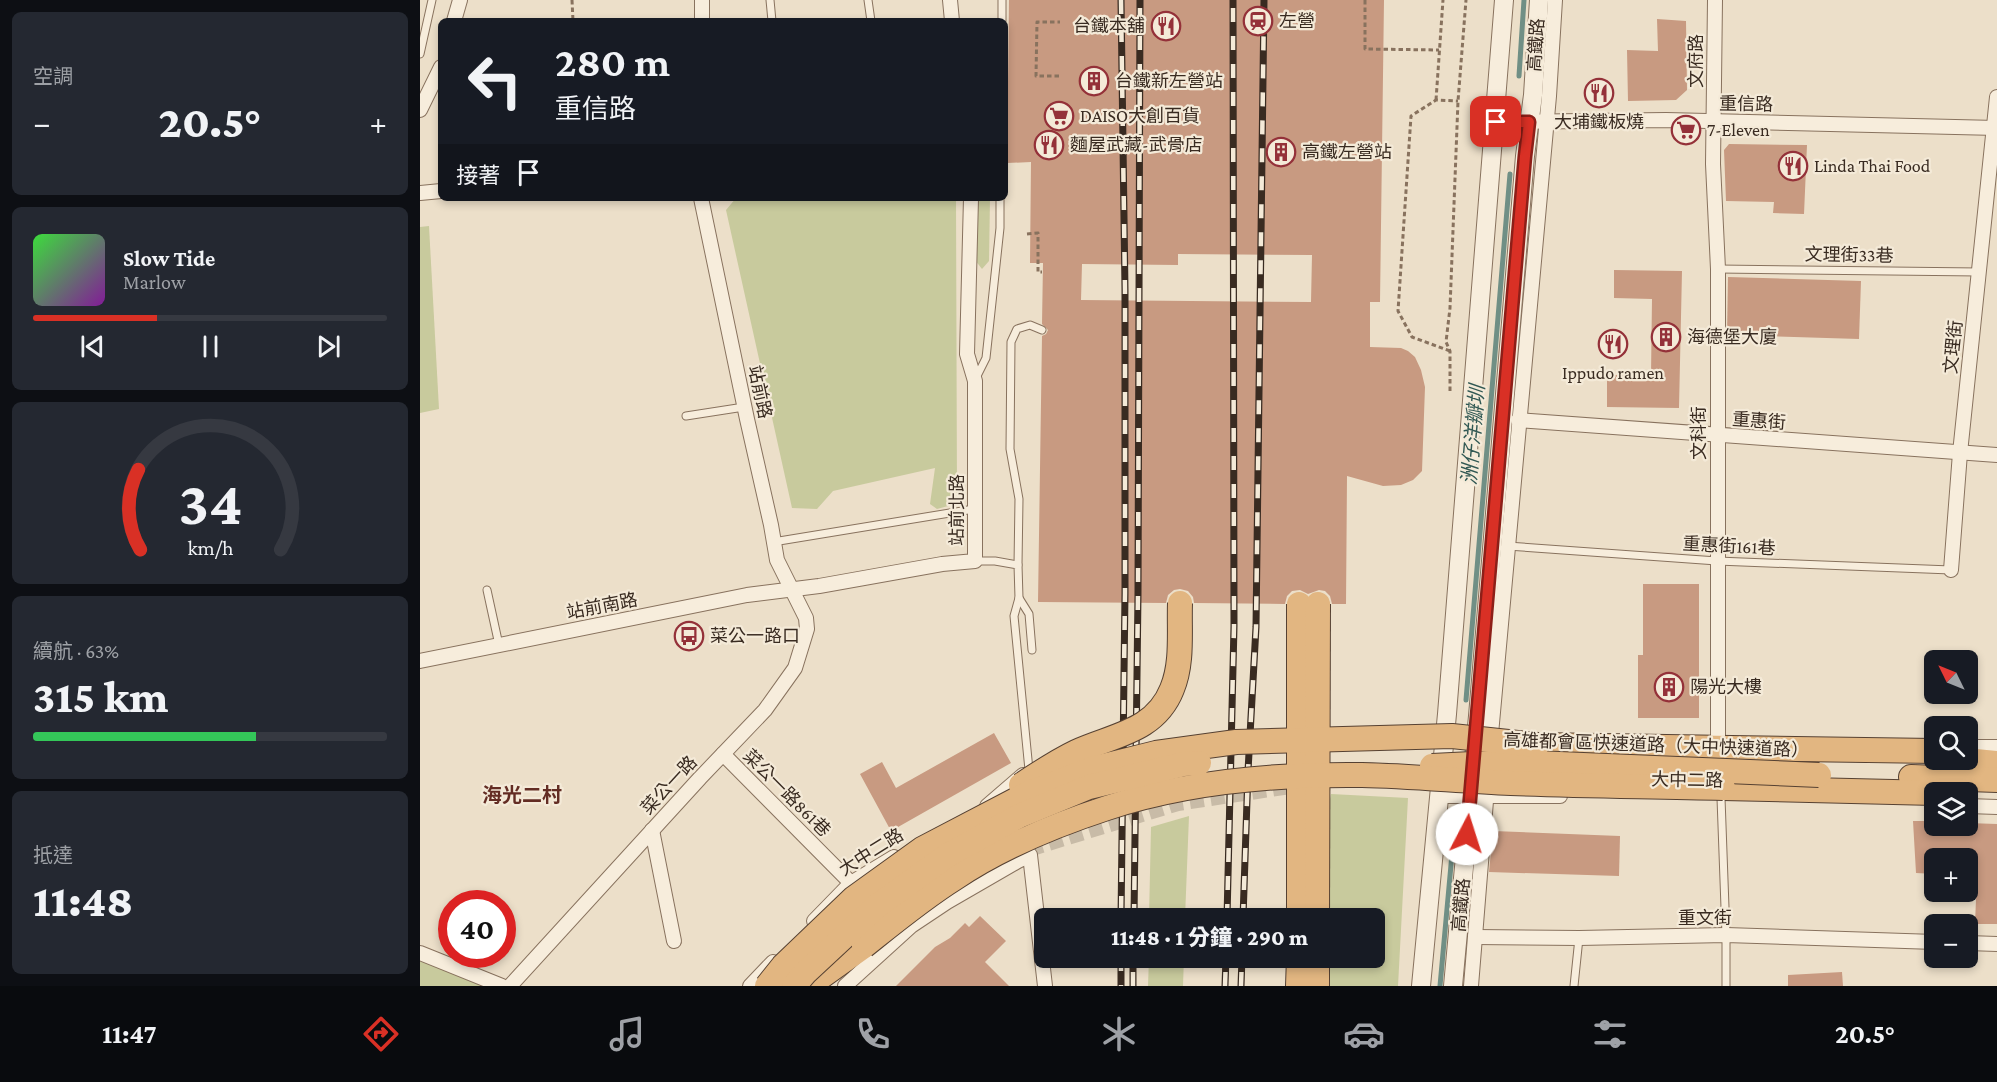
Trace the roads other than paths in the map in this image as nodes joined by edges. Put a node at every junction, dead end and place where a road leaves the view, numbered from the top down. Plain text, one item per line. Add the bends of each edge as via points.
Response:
1 (432, 0) edge
2 (460, 0) edge
3 (702, 0) edge
4 (770, 0) edge
5 (868, 0) edge
6 (950, 0) edge
7 (1002, 0) edge
8 (1504, 0) edge
9 (1539, 0) edge
10 (1555, 0) edge
11 (1714, 0) edge
12 (455, 18) edge
13 (702, 18) edge
14 (772, 18) edge
15 (871, 18) edge
16 (952, 18) edge
17 (1002, 18) edge
18 (420, 54) edge
19 (438, 74) edge
20 (1997, 96) edge
21 (420, 110) edge
22 (1496, 122) junction
23 (1538, 122) junction
24 (1714, 122) junction
25 (1996, 128) edge
26 (438, 191) edge
27 (420, 193) edge
28 (702, 201) edge
29 (971, 201) edge
30 (1000, 201) edge
31 (1718, 269) junction
32 (1979, 272) junction
33 (1042, 330) dead end
34 (975, 381) junction
35 (744, 407) junction
36 (686, 416) dead end
37 (1518, 420) junction
38 (1717, 436) junction
39 (1960, 453) junction
40 (1997, 455) edge
41 (974, 509) junction
42 (773, 542) junction
43 (1507, 546) junction
44 (975, 561) junction
45 (1717, 561) junction
46 (1018, 565) junction
47 (1951, 570) joint
48 (487, 590) dead end
49 (792, 590) junction
50 (1019, 598) junction
51 (1180, 603) dead end
52 (499, 645) junction
53 (1032, 650) dead end
54 (420, 661) edge
55 (1445, 731) junction
56 (1484, 734) junction
57 (1718, 744) junction
58 (1537, 745) junction
59 (1924, 746) edge
60 (1978, 747) edge
61 (1997, 747) edge
62 (1849, 750) junction
63 (1924, 751) edge
64 (1978, 752) edge
65 (1997, 752) edge
66 (723, 754) junction
67 (1924, 756) edge
68 (1978, 759) edge
69 (1978, 760) edge
70 (1997, 761) edge
71 (1029, 770) joint
72 (1361, 775) junction
73 (1997, 780) edge
74 (1924, 793) edge
75 (1978, 793) edge
76 (1997, 793) edge
77 (1439, 796) junction
78 (1478, 797) junction
79 (1721, 798) junction
80 (1978, 799) edge
81 (1997, 800) edge
82 (1924, 803) edge
83 (988, 805) junction
84 (1978, 806) edge
85 (1997, 807) edge
86 (652, 830) junction
87 (1003, 833) dead end
88 (1008, 842) dead end
89 (922, 849) junction
90 (1024, 858) junction
91 (866, 872) junction
92 (851, 883) junction
93 (1299, 908) edge
94 (1317, 908) edge
95 (911, 926) junction
96 (1726, 935) junction
97 (1475, 937) junction
98 (1579, 938) junction
99 (674, 941) dead end
100 (1924, 942) edge
101 (1978, 943) edge
102 (1997, 944) edge
103 (864, 945) junction
104 (420, 953) edge
105 (1299, 968) edge
106 (1317, 968) edge
107 (502, 986) edge
108 (510, 986) edge
109 (750, 986) edge
110 (767, 986) edge
111 (794, 986) edge
112 (808, 986) edge
113 (827, 986) edge
114 (844, 986) edge
115 (1046, 986) edge
116 (1298, 986) edge
117 (1317, 986) edge
118 (1421, 986) edge
119 (1453, 986) edge
120 (1471, 986) edge
121 (1574, 986) edge
122 (1726, 986) edge

1 - 18 lane
2 - 12 street
3 - 13 street
4 - 14 lane
5 - 15 lane
6 - 16 street
7 - 17 lane
8 - 22 street, 高鐵路
9 - 23 street, 高鐵路
10 - 23 street, 高鐵路
11 - 24 street, 文府路
19 - 21 street
20 - 25 street, 文理街
22 - 23 street, 重信路
22 - 55 street, 高鐵路
23 - 24 street, 重信路
23 - 37 street, 高鐵路
23 - 56 street, 高鐵路 via 1525,156
24 - 25 street, 重信路
24 - 31 street, 文科街
25 - 32 street, 文理街
26 - 27 street
28 - 35 street, 站前路
29 - 34 street, 站前北路 via 967,354
30 - 34 lane, 站前北路 via 986,358
31 - 32 lane, 文理街33巷
31 - 38 street, 文科街
32 - 39 street, 文理街
33 - 46 lane via 1030,325 1017,329 1011,342 1010,449 1019,499
34 - 41 street, 站前北路
35 - 36 lane
35 - 42 street, 站前路
37 - 38 street, 重惠街
37 - 43 street, 高鐵路
38 - 39 street, 重惠街
38 - 45 street, 文科街
39 - 40 street, 重惠街
39 - 47 street, 文理街
41 - 42 lane
41 - 44 street, 站前北路
42 - 49 street, 站前路
43 - 45 lane, 重惠街161巷
43 - 56 street, 高鐵路
44 - 46 lane
44 - 49 street, 站前北路
45 - 47 lane, 重惠街161巷
45 - 57 street, 文科街
46 - 50 lane
48 - 52 lane
49 - 52 street, 站前南路
49 - 66 street, 菜公一路 via 806,618 807,629 795,668 765,710
50 - 53 lane via 1029,614
50 - 71 lane via 1014,616
51 - 89 highway, bridge via 1177,670 1172,689 1154,717 1054,764 957,822
52 - 54 street, 站前南路
55 - 56 street, 大中二路
55 - 77 street, 高鐵路
56 - 57 street, 大中二路
56 - 78 street, 高鐵路
57 - 59 street, 大中二路
58 - 62 highway, 高雄都會區快速道路（大中快速道路）
58 - 89 highway, 高雄都會區快速道路（大中快速道路）, bridge via 1440,736 1236,742 1156,753 1092,769 1029,793
58 - 111 highway, bridge via 1449,751 1290,753 1184,764 1089,787 1019,816 948,855 877,906
60 - 61 street
62 - 63 highway, 高雄都會區快速道路（大中快速道路）
62 - 67 highway
64 - 65 highway
66 - 86 street, 菜公一路
66 - 92 street, 菜公一路861巷
68 - 70 street
69 - 70 highway
71 - 83 street, 大中二路
72 - 73 highway, bridge via 1449,764 1512,762
72 - 74 highway, bridge via 1510,783
72 - 103 highway, bridge via 1247,779 1176,790 1108,808 1040,833 957,877
75 - 76 highway
77 - 78 street, 大中二路
77 - 118 street, 高鐵路
78 - 79 street, 大中二路
78 - 97 street, 高鐵路
78 - 119 street, 高鐵路
79 - 82 street, 大中二路
79 - 96 lane
80 - 81 street
83 - 87 lane
83 - 91 street, 大中二路
84 - 85 street
86 - 99 street
86 - 108 street, 菜公一路
88 - 90 lane
89 - 110 highway, 高雄都會區快速道路（大中快速道路）, bridge via 854,898
90 - 95 street
90 - 115 street
91 - 92 street, 大中二路
91 - 95 lane
92 - 109 street, 大中二路
93 - 94 highway, bridge via 1309,604
95 - 114 street
96 - 98 street, 重文街
96 - 100 street, 重文街
96 - 122 lane
97 - 98 street, 重文街
97 - 120 street, 高鐵路
98 - 121 lane
101 - 102 street
103 - 112 highway
103 - 113 highway
104 - 107 street
105 - 116 highway
106 - 117 highway

